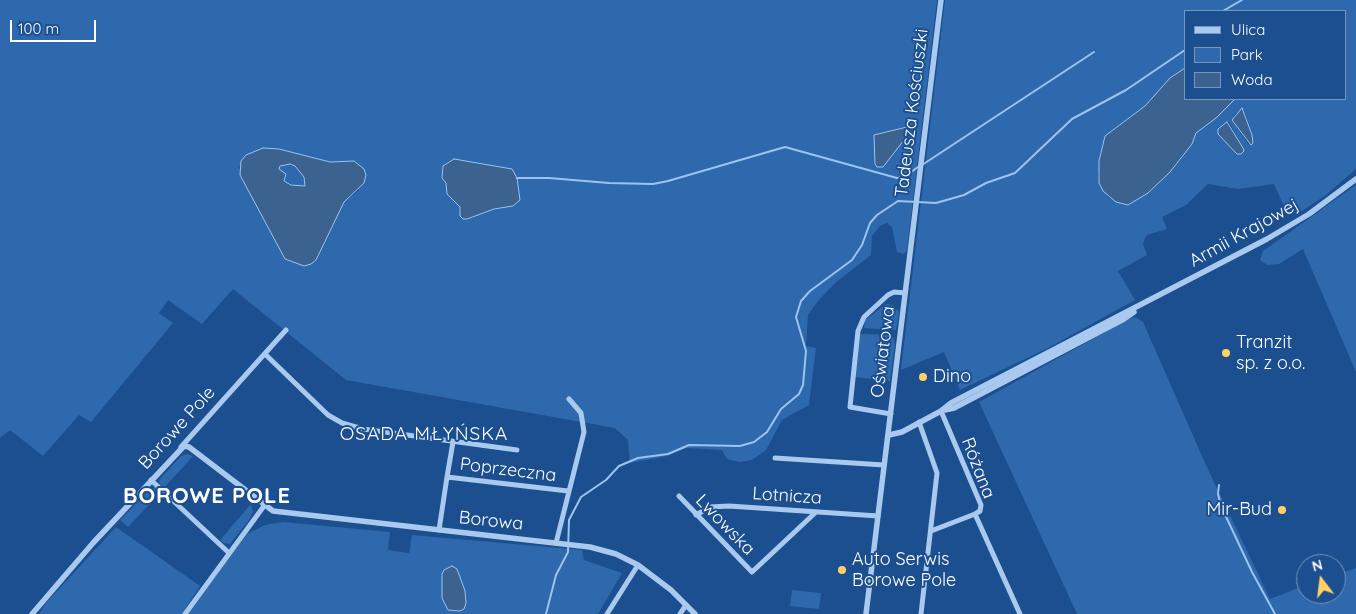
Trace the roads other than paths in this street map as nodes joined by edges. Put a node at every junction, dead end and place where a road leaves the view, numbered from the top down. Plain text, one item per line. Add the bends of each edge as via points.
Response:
1 (941, 0) edge
2 (1356, 178) edge
3 (913, 229) joint
4 (905, 293) junction
5 (286, 330) dead end
6 (265, 354) junction
7 (569, 399) dead end
8 (941, 411) junction
9 (891, 414) junction
10 (919, 422) junction
11 (889, 435) junction
12 (452, 442) junction
13 (179, 448) junction
14 (517, 450) dead end
15 (775, 458) dead end
16 (884, 465) junction
17 (447, 476) junction
18 (151, 480) junction
19 (568, 491) junction
20 (679, 496) dead end
21 (264, 506) junction
22 (816, 512) junction
23 (974, 514) junction
24 (696, 515) junction
25 (878, 516) junction
26 (438, 530) junction
27 (931, 531) junction
28 (560, 543) junction
29 (229, 553) junction
30 (638, 565) junction
31 (686, 605) junction
32 (32, 614) edge
33 (185, 614) edge
34 (607, 614) edge
35 (680, 614) edge
36 (695, 614) edge
37 (866, 614) edge
38 (921, 614) edge
39 (1020, 614) edge

1 - 3 street, Tadeusza Kościuszki
2 - 8 street, Armii Krajowej via 1288,227
3 - 4 street, Oświatowa
4 - 9 street, Oświatowa
4 - 9 street, Oświatowa via 888,295 864,317 858,331 850,407
5 - 6 street, Borowe Pole
6 - 12 street via 328,415 342,423
6 - 13 street, Borowe Pole
7 - 19 street via 581,413 584,432
8 - 10 street, Armii Krajowej
8 - 23 street, Różana via 981,505 980,511
9 - 11 street, Oświatowa
10 - 11 street, Armii Krajowej
10 - 27 street via 937,473
11 - 16 street, Oświatowa
12 - 14 street
12 - 17 street
13 - 18 street, Borowe Pole
13 - 21 street, Borowa via 189,447
15 - 16 street
16 - 25 street, Oświatowa
17 - 19 street, Poprzeczna
17 - 26 street, Poprzeczna
18 - 29 street
18 - 32 street, Borowe Pole
19 - 28 street, Poprzeczna
20 - 24 street, Lwowska
21 - 26 street, Borowa via 289,514
21 - 29 street
22 - 24 street, Lotnicza via 729,506 710,507
22 - 24 street, Lwowska via 752,572
22 - 25 street, Lotnicza
23 - 27 street
23 - 39 street, Różana
25 - 37 street, Oświatowa
26 - 28 street, Borowa
27 - 38 street
28 - 30 street, Borowa via 616,554
29 - 33 street
30 - 31 street, Borowa via 660,580
30 - 34 street
31 - 35 street
31 - 36 street, Borowa

